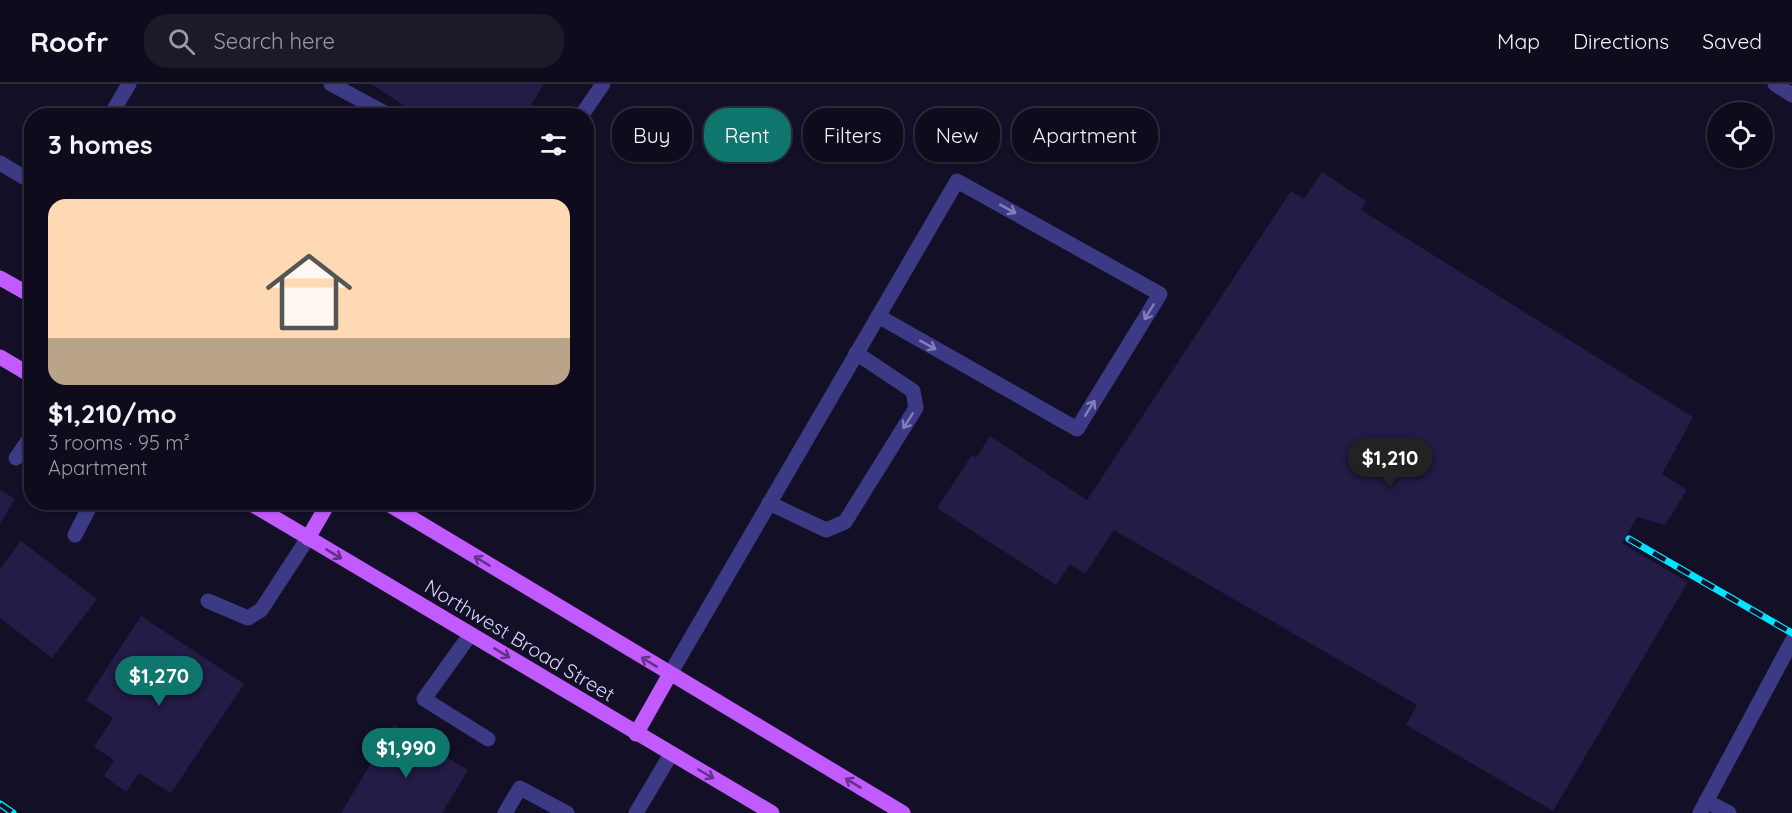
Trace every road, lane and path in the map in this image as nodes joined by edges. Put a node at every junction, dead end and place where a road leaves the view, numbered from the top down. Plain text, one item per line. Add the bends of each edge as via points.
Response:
1 (129, 84) edge
2 (331, 84) edge
3 (603, 84) edge
4 (1775, 84) edge
5 (1792, 94) edge
6 (115, 108) edge
7 (375, 108) edge
8 (586, 108) edge
9 (0, 163) edge
10 (24, 177) edge
11 (0, 278) edge
12 (24, 292) edge
13 (878, 316) junction
14 (856, 354) junction
15 (0, 357) edge
16 (24, 371) edge
17 (24, 446) edge
18 (16, 458) dead end
19 (769, 503) junction
20 (88, 510) edge
21 (261, 510) edge
22 (324, 510) edge
23 (398, 510) edge
24 (75, 535) dead end
25 (308, 538) junction
26 (208, 602) dead end
27 (470, 635) junction
28 (1792, 641) edge
29 (670, 674) junction
30 (636, 734) junction
31 (488, 739) dead end
32 (671, 754) junction
33 (1703, 807) edge
34 (505, 813) edge
35 (567, 813) edge
36 (636, 813) edge
37 (772, 813) edge
38 (903, 813) edge
39 (1729, 813) edge

1 - 6 street
2 - 7 street
3 - 8 street
4 - 5 street
9 - 10 street
11 - 12 main road
13 - 13 street via 957,181 1160,294 1077,429
13 - 14 street
14 - 19 street
14 -> 19 street via 913,391 916,408 845,522 826,530
15 - 16 main road
17 - 18 street
19 - 29 street
20 - 24 street
21 - 25 main road, Northwest Broad Street
22 - 25 main road
29 -> 23 main road
25 - 26 street via 261,610 248,618
25 -> 27 main road, Northwest Broad Street
27 -> 30 main road, Northwest Broad Street
27 - 31 street via 424,699
28 - 33 street
29 - 30 main road
38 -> 29 main road
30 - 32 main road, Northwest Broad Street
32 - 36 street
32 -> 37 main road, Northwest Broad Street
33 - 39 street
34 - 35 street via 520,788

